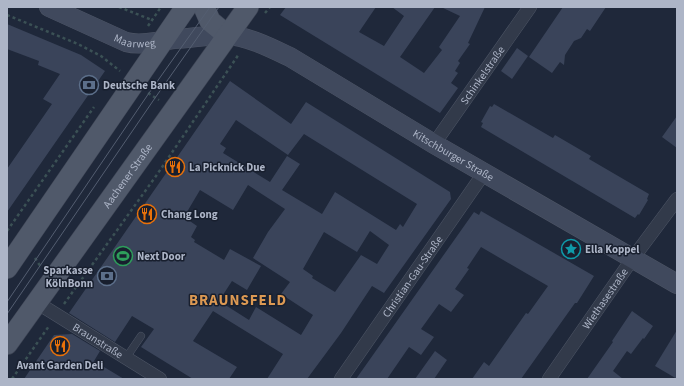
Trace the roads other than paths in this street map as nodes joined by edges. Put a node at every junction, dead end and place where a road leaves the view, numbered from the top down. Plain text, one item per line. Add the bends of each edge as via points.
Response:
1 (49, 7) edge
2 (186, 7) edge
3 (204, 7) edge
4 (530, 7) edge
5 (257, 10) edge
6 (227, 35) junction
7 (162, 40) junction
8 (434, 144) junction
9 (484, 173) junction
10 (677, 199) edge
11 (11, 258) edge
12 (633, 258) junction
13 (677, 284) edge
14 (36, 302) junction
15 (140, 336) dead end
16 (7, 344) edge
17 (126, 358) junction
18 (160, 379) edge
19 (341, 379) edge
20 (549, 379) edge

1 - 7 street, Maarweg via 135,45
2 - 7 main road
3 - 6 main road via 210,21
4 - 8 street, Schinkelstraße
5 - 6 main road, Aachener Straße
6 - 7 street, Maarweg
6 - 8 street, Kitschburger Straße via 248,40 290,57
6 - 14 main road, Aachener Straße
7 - 11 main road via 126,76
8 - 9 street, Kitschburger Straße
9 - 12 street, Kitschburger Straße
9 - 19 street, Christian-Gau-Straße
10 - 12 street, Wiethasestraße
12 - 13 street, Kitschburger Straße
12 - 20 street, Wiethasestraße
14 - 16 main road, Aachener Straße
14 - 17 street, Braunstraße
15 - 17 lane
17 - 18 street, Braunstraße

